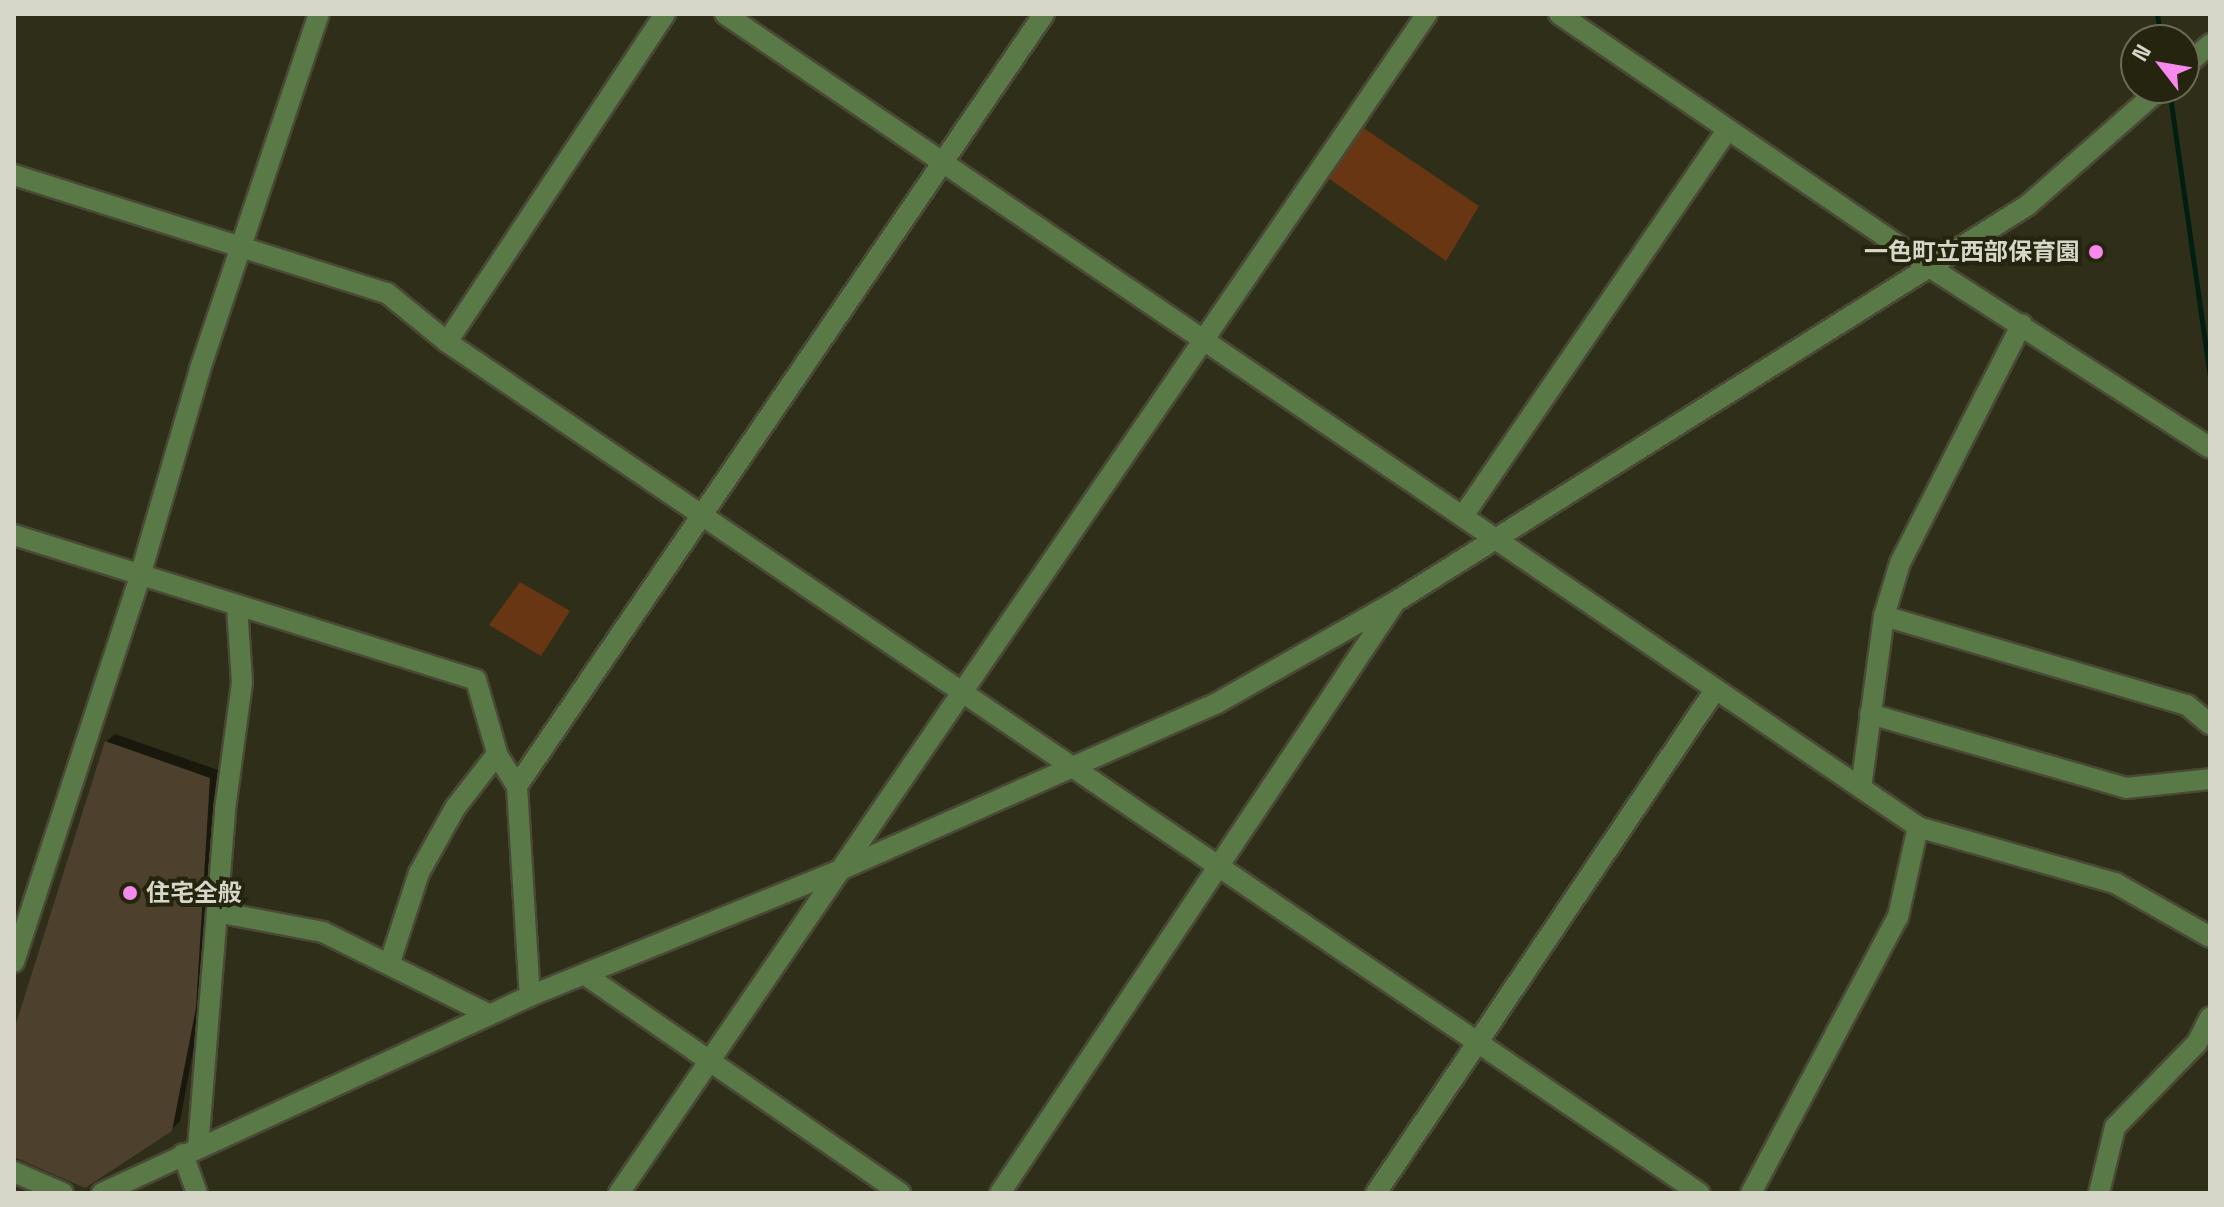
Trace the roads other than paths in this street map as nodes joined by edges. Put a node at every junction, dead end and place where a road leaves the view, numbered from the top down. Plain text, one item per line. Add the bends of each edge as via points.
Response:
1 (319, 14) edge
2 (665, 14) edge
3 (725, 14) edge
4 (1044, 14) edge
5 (1427, 14) edge
6 (1559, 14) edge
7 (2143, 104) edge
8 (1727, 131) junction
9 (942, 163) junction
10 (14, 175) edge
11 (242, 246) junction
12 (1931, 268) junction
13 (2022, 324) junction
14 (1201, 339) junction
15 (447, 342) junction
16 (2210, 448) edge
17 (702, 515) junction
18 (1463, 516) junction
19 (14, 535) edge
20 (1495, 537) junction
21 (140, 576) junction
22 (1395, 602) junction
23 (237, 607) junction
24 (1884, 616) junction
25 (1715, 690) junction
26 (958, 692) junction
27 (1870, 714) junction
28 (2210, 724) edge
29 (497, 754) junction
30 (1073, 767) junction
31 (2210, 779) edge
32 (517, 786) junction
33 (1861, 788) junction
34 (1918, 827) junction
35 (1222, 867) junction
36 (840, 870) junction
37 (217, 912) junction
38 (2210, 937) edge
39 (14, 962) edge
40 (390, 962) junction
41 (587, 976) junction
42 (530, 996) junction
43 (490, 1015) junction
44 (2210, 1017) edge
45 (1477, 1043) junction
46 (707, 1063) junction
47 (191, 1151) junction
48 (14, 1172) edge
49 (63, 1193) edge
50 (102, 1193) edge
51 (197, 1193) edge
52 (619, 1193) edge
53 (900, 1193) edge
54 (1000, 1193) edge
55 (1376, 1193) edge
56 (1699, 1193) edge
57 (1751, 1193) edge
58 (2099, 1193) edge

1 - 11 street
2 - 15 street
3 - 9 street
4 - 9 street
5 - 14 street
6 - 8 street
7 - 12 street via 2028,205
8 - 12 street
8 - 18 street
9 - 14 street
9 - 17 street
10 - 11 street
11 - 15 street via 387,293
11 - 21 street
12 - 13 street
12 - 20 street
13 - 16 street
13 - 24 street via 1900,563
14 - 18 street
14 - 26 street
15 - 17 street
17 - 26 street
17 - 32 street
18 - 20 street
19 - 21 street
20 - 22 street
20 - 25 street
21 - 23 street
21 - 39 street
22 - 30 street via 1217,703
22 - 35 street
23 - 29 street via 476,680
23 - 37 street via 242,682
24 - 27 street
24 - 28 street via 2187,705
25 - 33 street
25 - 45 street
26 - 30 street
26 - 36 street
27 - 31 street via 2126,788
27 - 33 street
29 - 32 street
29 - 40 street via 455,808 419,873
30 - 35 street
30 - 36 street
32 - 42 street
33 - 34 street
34 - 38 street via 2115,883
34 - 57 street via 1898,917
35 - 45 street
35 - 54 street
36 - 41 street
36 - 46 street
37 - 40 street via 323,932
37 - 47 street
40 - 43 street
41 - 42 street
41 - 46 street
42 - 43 street
43 - 47 street
44 - 58 street via 2197,1043 2115,1127
45 - 55 street
45 - 56 street
46 - 52 street
46 - 53 street
47 - 50 street
47 - 51 street
48 - 49 street

